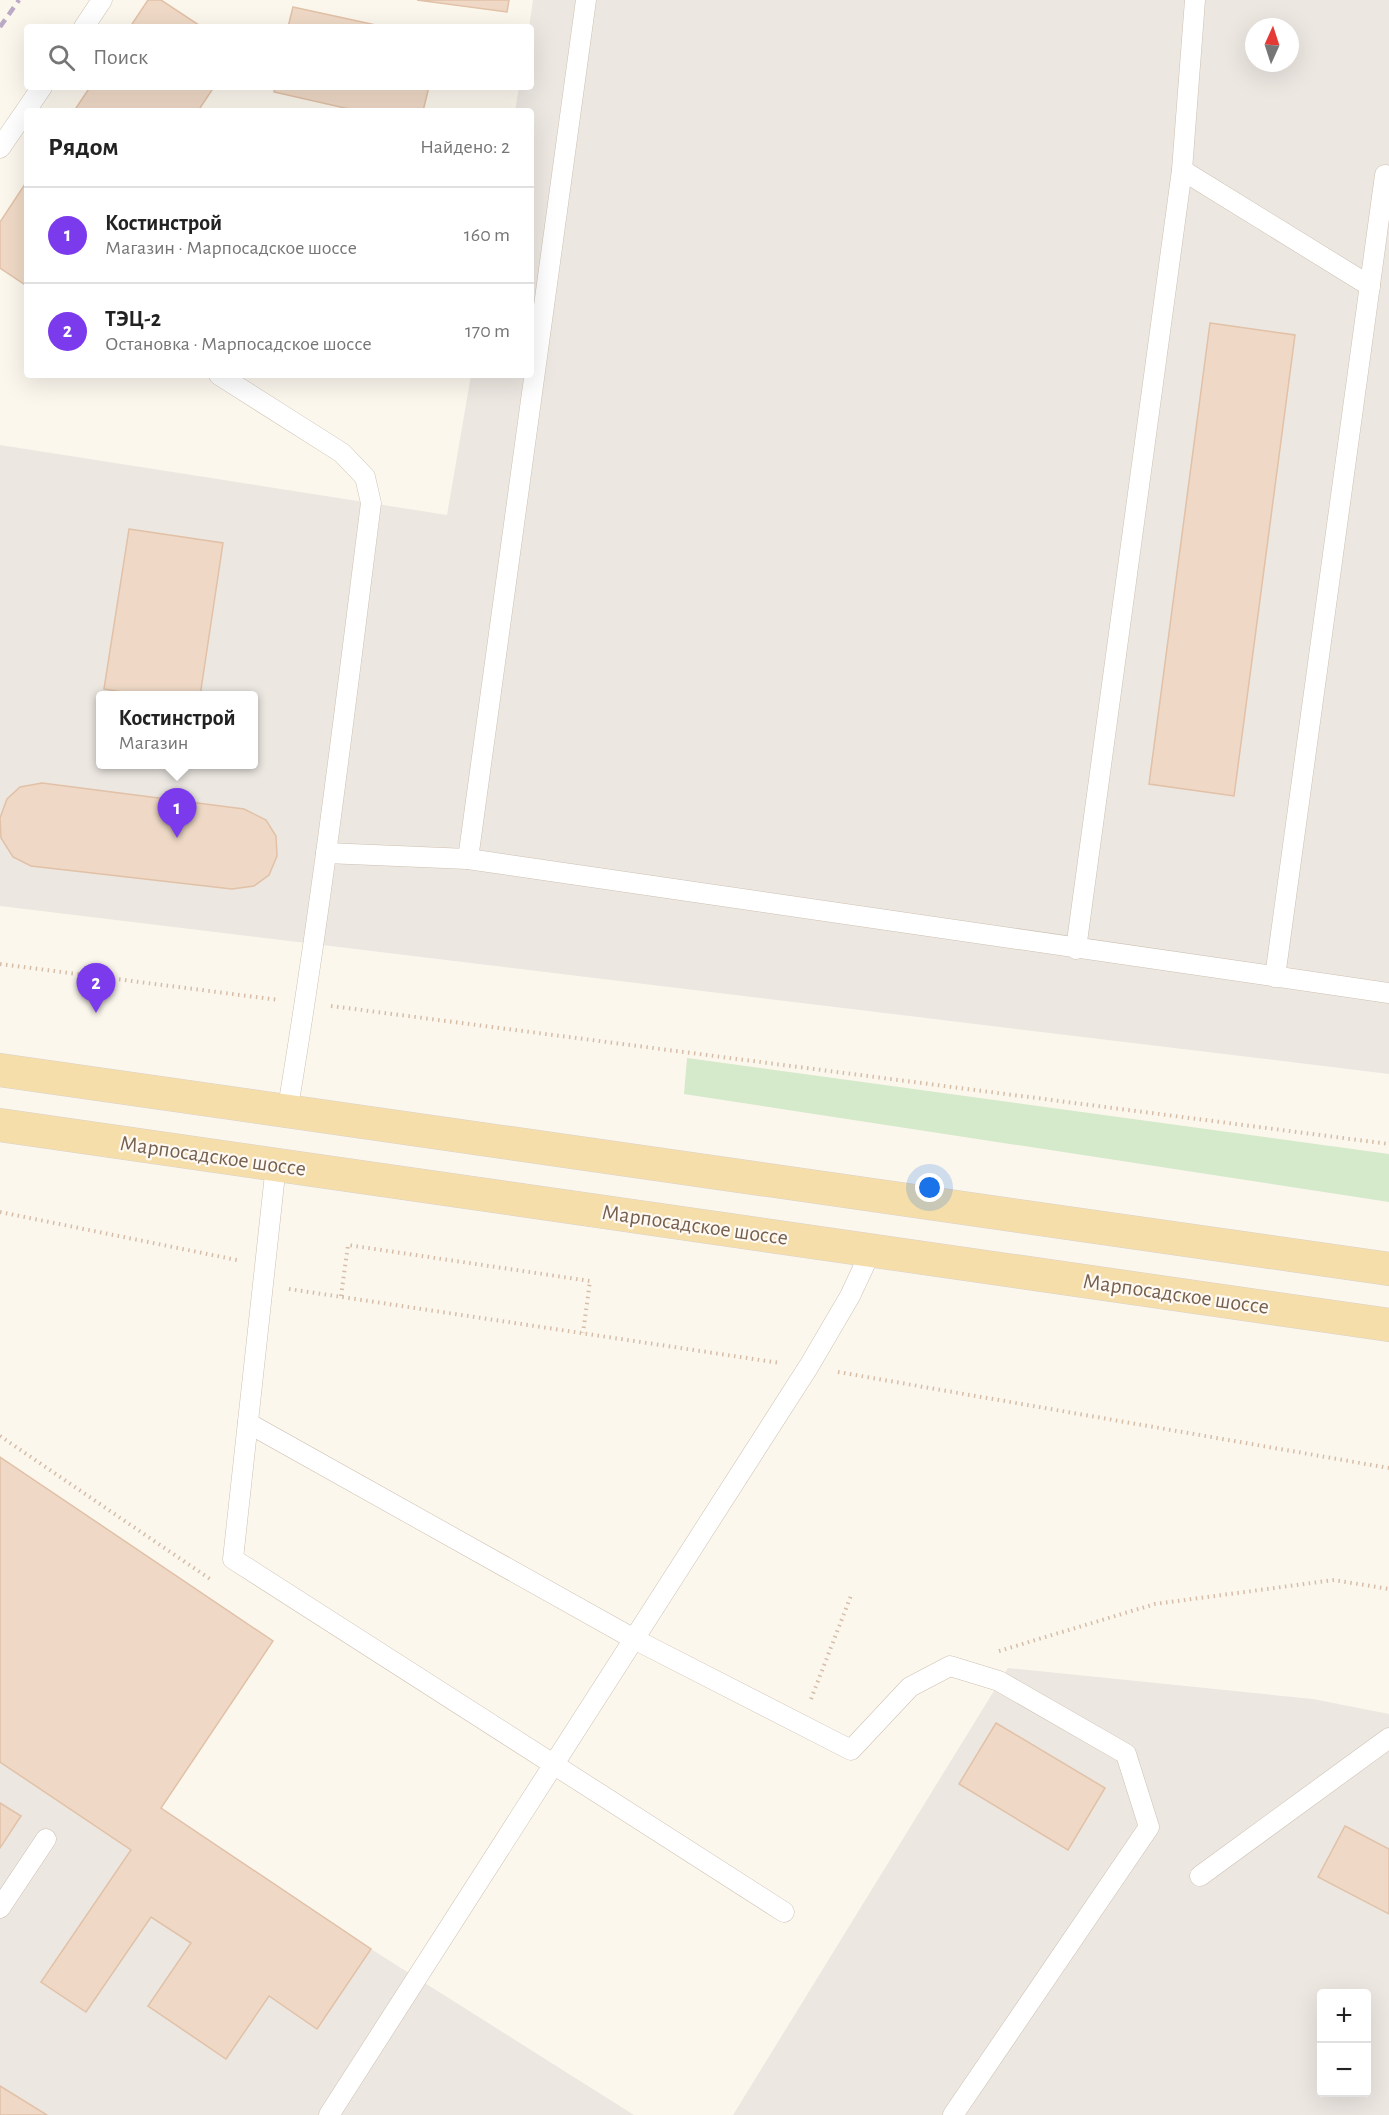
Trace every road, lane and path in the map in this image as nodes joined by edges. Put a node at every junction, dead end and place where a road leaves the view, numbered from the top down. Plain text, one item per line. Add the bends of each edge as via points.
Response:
1 (102, 0) edge
2 (586, 0) edge
3 (1195, 0) edge
4 (86, 24) edge
5 (40, 90) edge
6 (28, 108) edge
7 (24, 113) edge
8 (0, 148) edge
9 (1182, 170) junction
10 (1385, 175) dead end
11 (1370, 286) junction
12 (224, 378) edge
13 (326, 853) junction
14 (468, 859) junction
15 (1076, 948) junction
16 (0, 964) edge
17 (1275, 977) junction
18 (1389, 993) edge
19 (289, 1001) dead end
20 (321, 1005) dead end
21 (0, 1070) edge
22 (287, 1113) junction
23 (0, 1125) edge
24 (1389, 1144) edge
25 (276, 1165) junction
26 (0, 1212) edge
27 (872, 1249) junction
28 (245, 1261) dead end
29 (1389, 1269) edge
30 (278, 1288) dead end
31 (341, 1296) junction
32 (1389, 1325) edge
33 (582, 1333) junction
34 (790, 1364) dead end
35 (838, 1372) dead end
36 (248, 1423) junction
37 (0, 1436) edge
38 (1389, 1468) edge
39 (233, 1559) junction
40 (1389, 1589) edge
41 (852, 1593) dead end
42 (634, 1639) junction
43 (950, 1666) junction
44 (802, 1725) junction
45 (1389, 1738) edge
46 (554, 1765) junction
47 (46, 1839) dead end
48 (1200, 1876) dead end
49 (0, 1908) edge
50 (784, 1912) dead end
51 (329, 2115) edge
52 (953, 2115) edge

1 - 4 lane
2 - 14 lane
3 - 9 lane
5 - 6 lane
7 - 8 lane
9 - 11 lane
9 - 15 lane
10 - 11 lane
11 - 17 lane
12 - 13 lane via 342,453 365,477 371,503
13 - 14 lane
13 - 22 lane
14 - 15 lane
15 - 17 lane
16 - 19 path
17 - 18 lane
20 - 24 path
21 - 22 main road
22 - 29 main road
23 - 25 main road, Марпосадское шоссе
25 - 27 main road, Марпосадское шоссе
25 - 36 lane
26 - 28 path
27 - 32 main road, Марпосадское шоссе
27 - 42 lane via 809,1366
30 - 31 path
31 - 33 path
31 - 33 path via 348,1245 590,1281
33 - 34 path
35 - 38 path
36 - 39 lane
36 - 42 lane
37 - 39 path via 216,1583
39 - 46 lane
40 - 43 path via 1334,1580 1155,1604
41 - 44 path
42 - 44 lane
42 - 46 lane
43 - 44 lane via 910,1687 851,1750
43 - 52 lane via 999,1681 1126,1754 1149,1827
45 - 48 lane
46 - 50 lane
46 - 51 lane
47 - 49 lane

